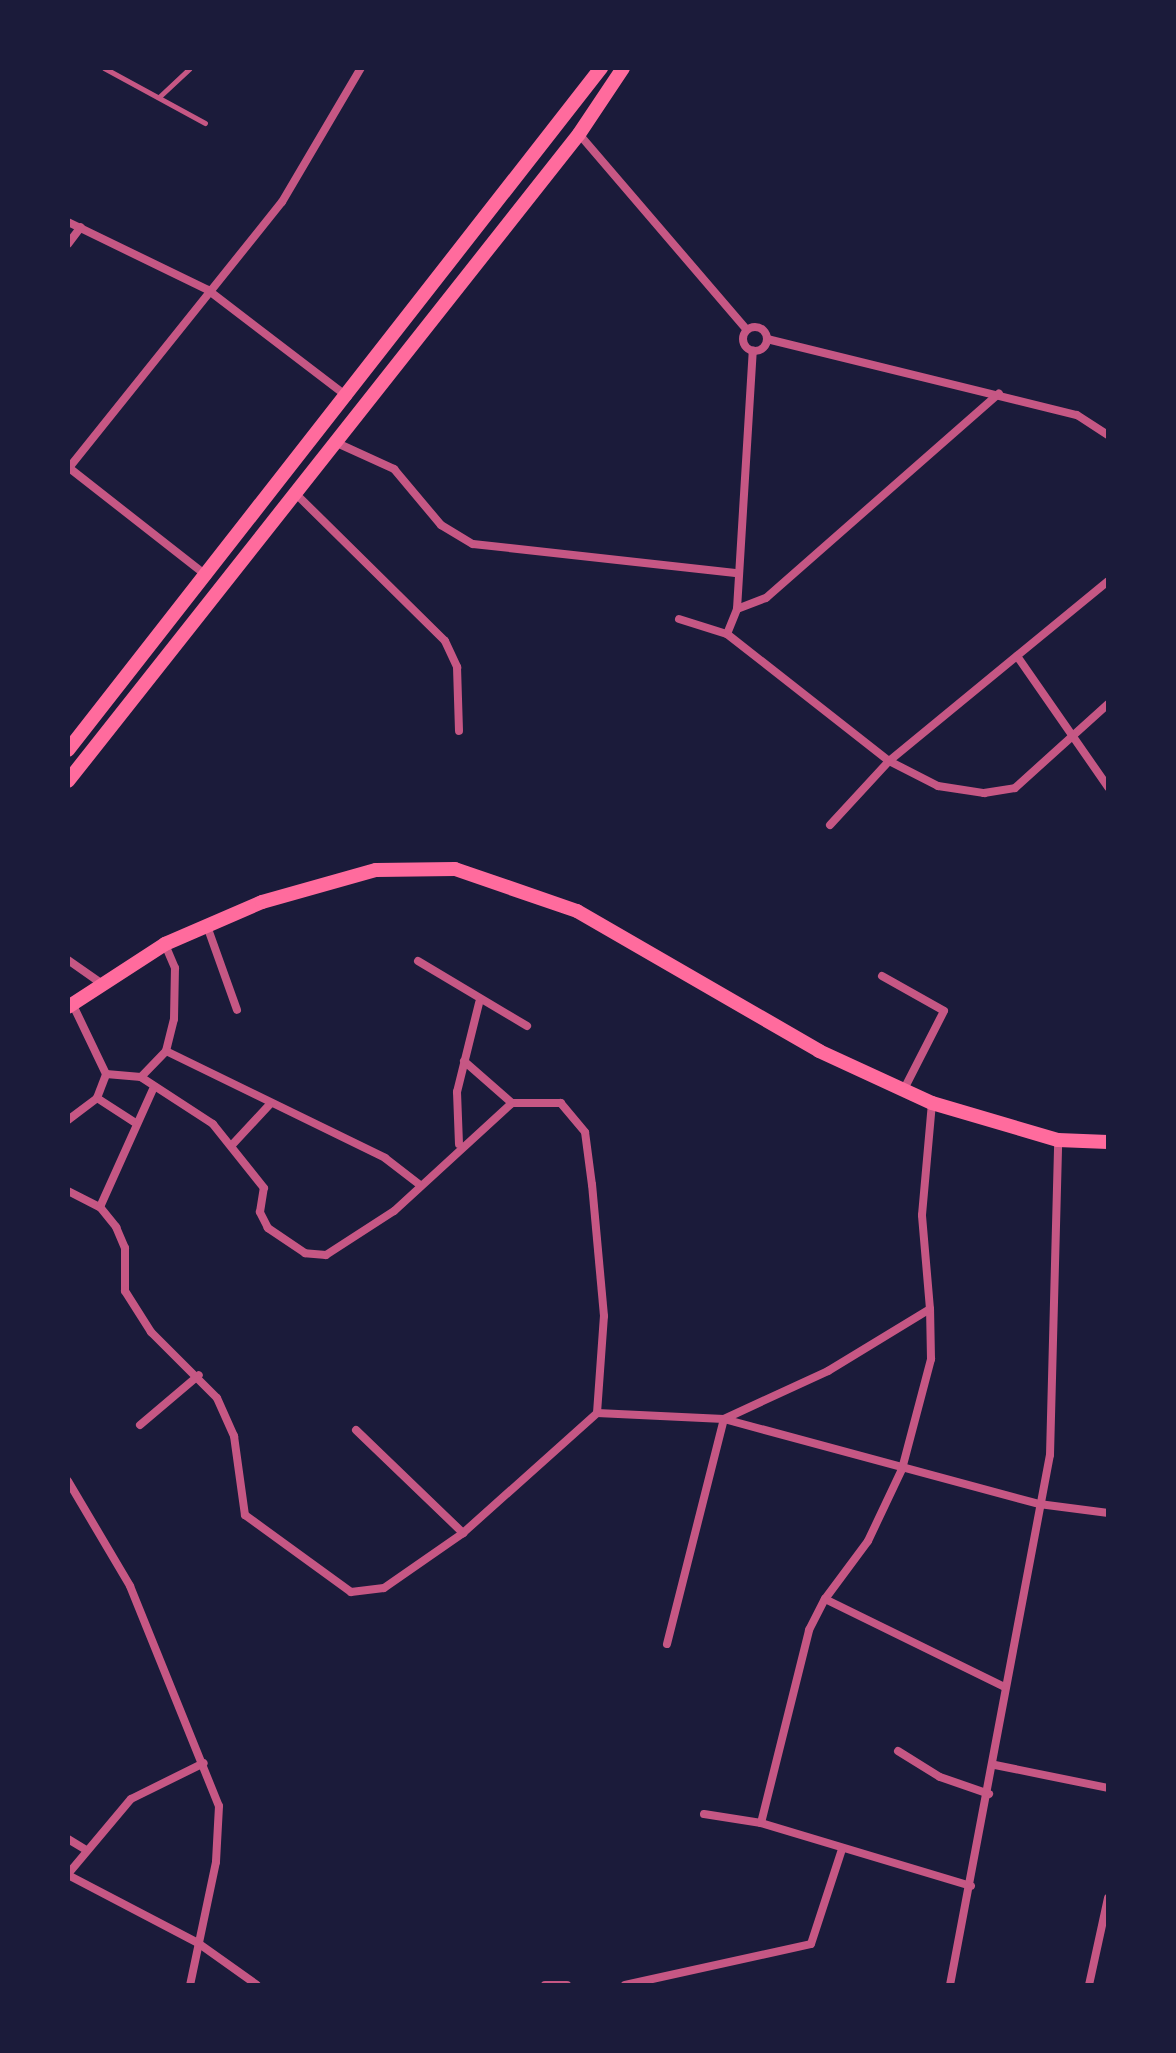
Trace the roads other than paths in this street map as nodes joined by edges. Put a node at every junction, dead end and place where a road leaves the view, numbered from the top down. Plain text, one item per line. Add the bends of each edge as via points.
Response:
1 (104, 68) edge
2 (190, 68) edge
3 (361, 68) edge
4 (601, 68) edge
5 (623, 68) edge
6 (159, 97) junction
7 (205, 123) dead end
8 (579, 134) junction
9 (68, 222) edge
10 (81, 227) junction
11 (68, 244) edge
12 (208, 290) junction
13 (747, 330) junction
14 (767, 339) junction
15 (753, 350) junction
16 (999, 393) junction
17 (348, 397) junction
18 (1108, 435) edge
19 (337, 443) junction
20 (68, 468) edge
21 (296, 494) junction
22 (735, 573) junction
23 (207, 577) junction
24 (1108, 581) edge
25 (737, 609) junction
26 (679, 619) dead end
27 (727, 634) junction
28 (1017, 656) junction
29 (1108, 704) edge
30 (459, 731) dead end
31 (1070, 737) junction
32 (69, 746) edge
33 (87, 757) junction
34 (889, 761) junction
35 (68, 781) edge
36 (1108, 787) edge
37 (830, 825) dead end
38 (207, 926) junction
39 (165, 944) junction
40 (68, 960) edge
41 (418, 961) dead end
42 (882, 976) dead end
43 (100, 982) junction
44 (479, 1003) junction
45 (70, 1005) edge
46 (237, 1010) dead end
47 (527, 1026) dead end
48 (166, 1051) junction
49 (464, 1061) junction
50 (106, 1074) junction
51 (141, 1077) junction
52 (153, 1089) junction
53 (903, 1091) junction
54 (97, 1098) junction
55 (271, 1103) junction
56 (512, 1103) junction
57 (932, 1103) junction
58 (68, 1120) edge
59 (134, 1122) junction
60 (1058, 1140) junction
61 (1108, 1142) edge
62 (459, 1144) junction
63 (232, 1145) junction
64 (420, 1185) junction
65 (68, 1191) edge
66 (100, 1207) junction
67 (930, 1309) junction
68 (199, 1375) junction
69 (597, 1413) junction
70 (724, 1419) junction
71 (140, 1425) dead end
72 (356, 1430) dead end
73 (902, 1469) junction
74 (68, 1481) edge
75 (1039, 1504) junction
76 (1108, 1513) edge
77 (463, 1533) junction
78 (825, 1599) junction
79 (667, 1644) dead end
80 (1005, 1687) junction
81 (898, 1751) dead end
82 (204, 1763) junction
83 (995, 1765) junction
84 (1108, 1788) edge
85 (989, 1794) junction
86 (704, 1814) dead end
87 (761, 1823) junction
88 (68, 1839) edge
89 (842, 1849) junction
90 (86, 1850) junction
91 (68, 1874) edge
92 (971, 1886) junction
93 (1108, 1898) edge
94 (198, 1943) junction
95 (190, 1985) edge
96 (257, 1985) edge
97 (545, 1985) edge
98 (567, 1985) edge
99 (625, 1985) edge
100 (950, 1985) edge
101 (1089, 1985) edge

1 - 6 lane
2 - 6 lane
3 - 12 street via 300,176
4 - 17 main road
5 - 8 main road
6 - 7 lane
8 - 13 street
8 - 19 main road
9 - 10 street
10 - 11 street
10 - 12 street
12 - 17 street
12 - 20 street
13 - 14 street via 760,328
13 - 15 street via 744,342
14 - 15 street
14 - 16 street
15 - 22 street
16 - 18 street via 1077,415
16 - 25 street via 766,598
17 - 23 main road
19 - 21 main road
19 - 22 street via 394,469 441,525 473,544
20 - 23 street
21 - 30 street via 445,641 457,667
21 - 33 main road
22 - 25 street
23 - 32 main road
24 - 28 street
25 - 27 street
26 - 27 street
27 - 34 street
28 - 31 street
28 - 34 street
29 - 31 street
31 - 34 street via 1015,788 998,793 938,786
31 - 36 street
32 - 33 street
33 - 35 main road
34 - 37 street
38 - 39 main road
38 - 46 street
38 - 53 main road via 376,870 455,869 577,911 819,1051
39 - 43 main road
39 - 48 street via 177,989
40 - 43 street
41 - 44 street
42 - 53 street via 944,1011
43 - 45 main road
44 - 47 street
44 - 49 street
45 - 50 street
48 - 51 street
48 - 55 street
49 - 56 street
49 - 62 street
50 - 51 street
50 - 54 street
51 - 52 street
52 - 59 street
52 - 63 street via 213,1124
53 - 57 main road
54 - 58 street
54 - 59 street
55 - 63 street
55 - 64 street via 385,1158
56 - 62 street
56 - 69 street via 561,1103 585,1132 604,1316
57 - 60 main road
57 - 67 street via 922,1215
59 - 66 street
60 - 61 main road
60 - 75 street via 1053,1422
62 - 64 street
63 - 64 street via 264,1188 261,1219 305,1253 340,1250
65 - 66 street
66 - 68 street via 123,1238 125,1291 151,1332
67 - 70 street via 828,1371
67 - 73 street via 931,1359
68 - 71 street
68 - 77 street via 234,1436 245,1515 351,1592 384,1588
69 - 70 street
69 - 77 street
70 - 73 street
70 - 79 street
72 - 77 street
73 - 75 street
73 - 78 street via 868,1541
74 - 82 street via 130,1586
75 - 76 street
75 - 80 street
78 - 80 street
78 - 87 street via 809,1630
80 - 83 street
81 - 85 street via 940,1777
82 - 90 street via 131,1799
82 - 94 street via 220,1831
83 - 84 street
83 - 85 street
85 - 92 street
86 - 87 street
87 - 89 street
88 - 90 street
89 - 92 street
89 - 99 street via 811,1944
90 - 91 street
91 - 94 street
92 - 100 street
93 - 101 street
94 - 95 street
94 - 96 street
97 - 98 street

